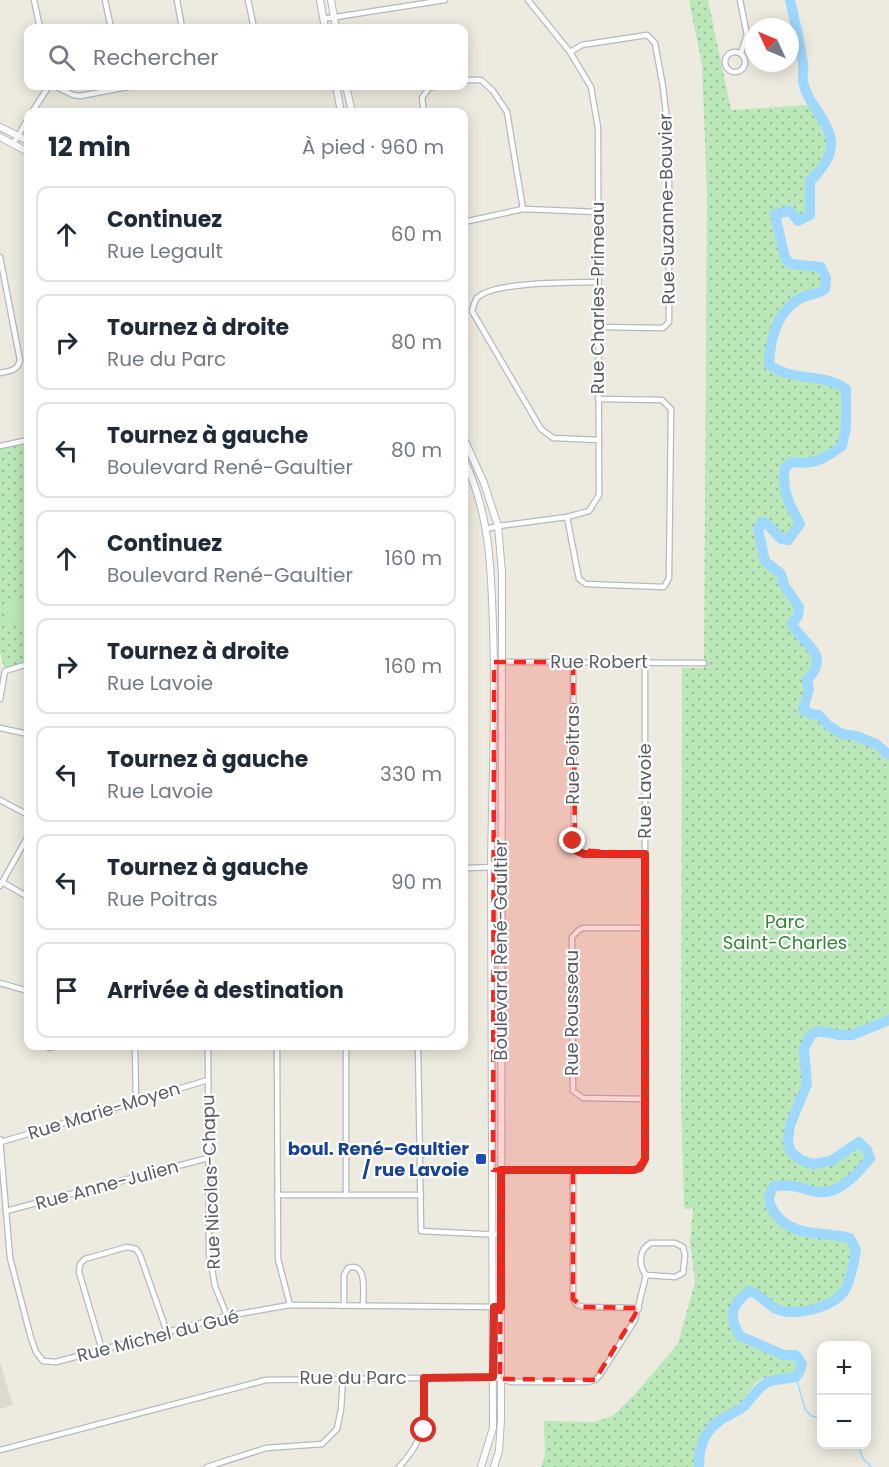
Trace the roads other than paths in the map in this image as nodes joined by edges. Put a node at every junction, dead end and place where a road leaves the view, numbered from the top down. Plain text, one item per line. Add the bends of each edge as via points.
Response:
1 (34, 0) edge
2 (105, 0) edge
3 (177, 0) edge
4 (248, 0) edge
5 (320, 0) edge
6 (331, 0) edge
7 (445, 0) edge
8 (529, 0) edge
9 (740, 0) edge
10 (405, 3) edge
11 (334, 17) junction
12 (323, 19) junction
13 (39, 24) edge
14 (110, 24) edge
15 (181, 24) edge
16 (253, 24) edge
17 (324, 24) edge
18 (335, 24) edge
19 (570, 52) junction
20 (741, 53) junction
21 (468, 80) edge
22 (46, 90) edge
23 (63, 90) edge
24 (106, 90) edge
25 (337, 90) edge
26 (347, 90) edge
27 (428, 90) edge
28 (35, 108) edge
29 (341, 108) edge
30 (350, 108) edge
31 (423, 108) edge
32 (24, 125) edge
33 (0, 127) edge
34 (18, 135) junction
35 (0, 137) edge
36 (24, 139) edge
37 (13, 144) junction
38 (24, 150) edge
39 (523, 209) junction
40 (598, 212) junction
41 (468, 221) edge
42 (0, 257) edge
43 (2, 270) edge
44 (598, 282) junction
45 (8, 297) junction
46 (0, 298) edge
47 (598, 327) junction
48 (0, 373) edge
49 (598, 399) junction
50 (598, 440) junction
51 (24, 441) edge
52 (0, 446) edge
53 (468, 448) edge
54 (468, 469) edge
55 (567, 517) junction
56 (498, 526) junction
57 (487, 529) junction
58 (494, 662) junction
59 (502, 662) junction
60 (573, 662) junction
61 (645, 662) junction
62 (704, 663) dead end
63 (24, 665) edge
64 (0, 699) edge
65 (0, 728) edge
66 (24, 733) edge
67 (0, 800) edge
68 (24, 813) edge
69 (24, 843) edge
70 (645, 854) junction
71 (492, 867) junction
72 (501, 867) junction
73 (468, 868) edge
74 (1, 884) edge
75 (24, 895) edge
76 (645, 927) junction
77 (0, 983) edge
78 (24, 991) edge
79 (135, 1050) edge
80 (208, 1050) edge
81 (277, 1050) edge
82 (346, 1050) edge
83 (418, 1050) edge
84 (208, 1080) junction
85 (645, 1099) junction
86 (136, 1101) junction
87 (0, 1141) edge
88 (208, 1158) junction
89 (493, 1170) junction
90 (501, 1170) junction
91 (573, 1171) junction
92 (277, 1195) junction
93 (346, 1195) junction
94 (421, 1195) junction
95 (6, 1211) junction
96 (492, 1234) junction
97 (501, 1235) junction
98 (646, 1275) junction
99 (290, 1305) junction
100 (344, 1306) junction
101 (363, 1306) junction
102 (497, 1307) junction
103 (639, 1308) junction
104 (227, 1316) junction
105 (167, 1332) junction
106 (102, 1350) junction
107 (342, 1378) junction
108 (424, 1378) junction
109 (497, 1378) junction
110 (0, 1450) edge
111 (207, 1467) edge
112 (399, 1467) edge
113 (481, 1467) edge
114 (494, 1467) edge

1 - 13 street
2 - 14 street
3 - 15 street
4 - 16 street
5 - 12 street
6 - 11 street
7 - 10 street
8 - 19 street, Rue Charles-Primeau
9 - 20 street via 747,35
10 - 11 street
11 - 12 street
11 - 18 street
12 - 17 street
19 - 40 street, Rue Charles-Primeau via 591,87 598,128
19 - 47 street, Rue Suzanne-Bouvier via 582,45 647,35 655,43 668,128 669,322 663,328
20 - 20 street via 735,51 726,57 728,70 738,72 744,68 746,62
21 - 39 street via 481,80 507,112
22 - 28 street
23 - 24 street via 80,96
25 - 29 street
26 - 30 street
27 - 31 street via 422,98
32 - 34 street
33 - 34 street
34 - 36 street
34 - 37 street
35 - 37 street
37 - 38 street
39 - 40 street
39 - 41 street
40 - 44 street, Rue Charles-Primeau
42 - 43 street
43 - 45 street
44 - 47 street, Rue Charles-Primeau
44 - 50 street via 542,283 490,290 476,298 472,311 541,429 553,438
45 - 46 street
45 - 48 street via 20,360 14,370
47 - 49 street, Rue Charles-Primeau
49 - 50 street, Rue Charles-Primeau
49 - 55 street via 662,400 671,409 669,578 664,587 586,584 579,579
50 - 55 street, Rue Charles-Primeau via 599,495 590,511
51 - 52 street
53 - 56 street, Boulevard René-Gaultier
54 - 57 street, Boulevard René-Gaultier
55 - 56 street, Rue Charles-Primeau
56 - 57 street, Rue Charles-Primeau
56 - 59 street, Boulevard René-Gaultier
57 - 58 street, Boulevard René-Gaultier
58 - 59 street, Rue Robert
58 - 71 street, Boulevard René-Gaultier
59 - 60 street, Rue Robert
59 - 72 street, Boulevard René-Gaultier
60 - 61 street, Rue Robert
60 - 70 street, Rue Poitras via 574,847 584,854
61 - 62 street, Rue Robert
61 - 70 street, Rue Lavoie
63 - 64 street via 5,671
65 - 66 street
67 - 68 street
69 - 74 street
70 - 76 street, Rue Lavoie
71 - 72 street
71 - 73 street
71 - 89 street, Boulevard René-Gaultier
72 - 90 street, Boulevard René-Gaultier
74 - 75 street
76 - 85 street, Rue Lavoie
76 - 85 street, Rue Rousseau via 583,928 572,937 573,1091 583,1098
77 - 78 street
79 - 86 street
80 - 84 street, Rue Nicolas-Chapu
81 - 92 street
82 - 93 street
83 - 94 street
84 - 86 street, Rue Marie-Moyen
84 - 88 street, Rue Nicolas-Chapu
85 - 91 street, Rue Lavoie via 645,1159 640,1168
86 - 87 street, Rue Marie-Moyen
87 - 95 street, Rue Michel du Gué
88 - 95 street, Rue Anne-Julien
88 - 104 street, Rue Nicolas-Chapu via 209,1253 215,1286
89 - 90 street, Rue Lavoie
89 - 96 street, Boulevard René-Gaultier
90 - 91 street, Rue Lavoie
90 - 97 street, Boulevard René-Gaultier
91 - 103 street via 573,1299 583,1308
92 - 93 street
92 - 99 street via 278,1259
93 - 94 street
94 - 96 street via 421,1231
95 - 106 street, Rue Michel du Gué via 10,1258 36,1352 43,1361 56,1362
96 - 97 street
96 - 102 street, Boulevard René-Gaultier
97 - 102 street, Boulevard René-Gaultier
98 - 98 street via 641,1268 646,1245 675,1242 683,1247 685,1269 680,1275
98 - 103 street, Rue du Parc
99 - 100 street, Rue Michel du Gué
99 - 104 street, Rue Michel du Gué
100 - 101 street, Rue Michel du Gué
100 - 101 street via 344,1275 353,1267 363,1275
101 - 102 street, Rue Michel du Gué
102 - 109 street, Boulevard René-Gaultier
103 - 109 street, Rue du Parc via 632,1326 595,1380 511,1382
104 - 105 street, Rue Michel du Gué
105 - 106 street, Rue Michel du Gué
105 - 106 street via 140,1256 127,1247 85,1259 80,1264
107 - 108 street, Rue du Parc
107 - 110 street, Rue du Parc via 266,1380
107 - 111 street via 338,1429 322,1444 266,1448
108 - 109 street, Rue du Parc
108 - 112 street via 424,1430
109 - 113 street, Boulevard René-Gaultier via 493,1428
109 - 114 street, Boulevard René-Gaultier via 500,1438

